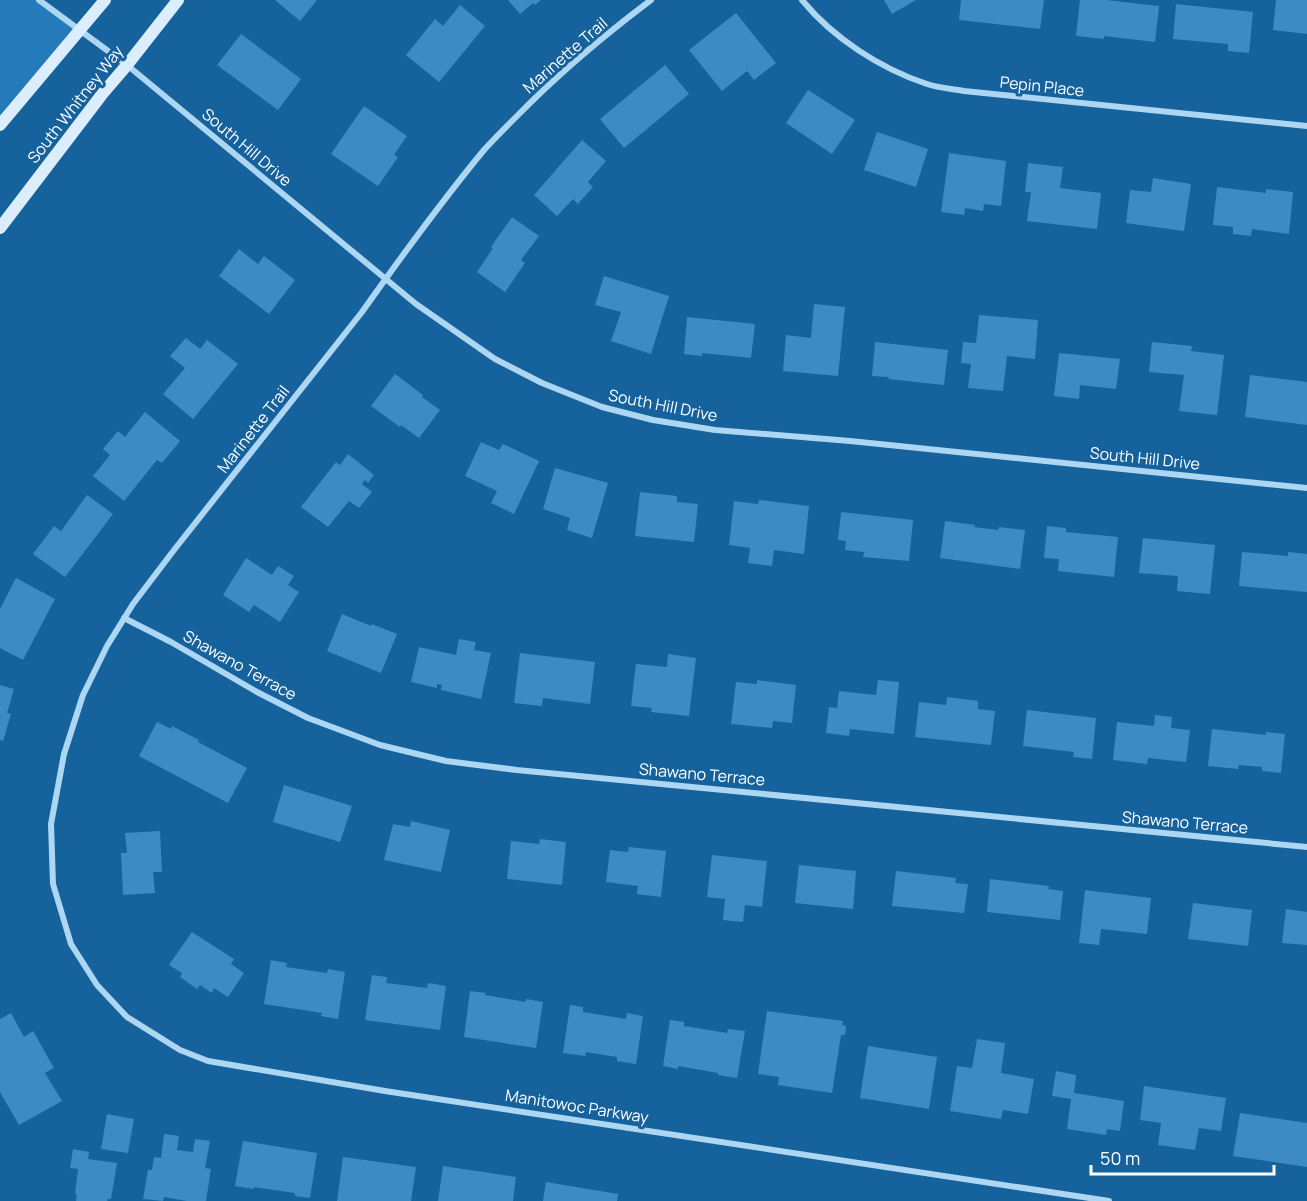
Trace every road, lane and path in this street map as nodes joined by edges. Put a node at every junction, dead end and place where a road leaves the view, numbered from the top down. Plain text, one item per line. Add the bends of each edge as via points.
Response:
1 (39, 0) edge
2 (105, 0) edge
3 (178, 0) edge
4 (651, 0) edge
5 (802, 0) edge
6 (81, 30) junction
7 (127, 65) junction
8 (0, 125) edge
9 (1307, 126) edge
10 (0, 228) edge
11 (386, 279) junction
12 (1307, 489) edge
13 (124, 618) junction
14 (1307, 847) edge
15 (80, 957) joint
16 (1109, 1201) edge

1 - 6 street, South Hill Drive
2 - 6 main road
3 - 7 main road, South Whitney Way
4 - 11 street, Marinette Trail via 570,65 485,149
5 - 9 street, Pepin Place via 853,47 928,84
6 - 7 street, South Hill Drive
6 - 8 main road
7 - 10 main road, South Whitney Way
7 - 11 street, South Hill Drive
11 - 12 street, South Hill Drive via 495,359 602,408 653,420 715,430
11 - 13 street, Marinette Trail
13 - 14 street, Shawano Terrace via 308,718 380,745 446,761
13 - 15 street, Marinette Trail via 83,695 64,754 51,824 53,884 71,944
15 - 16 street, Manitowoc Parkway via 97,985 127,1017 180,1050 208,1061

